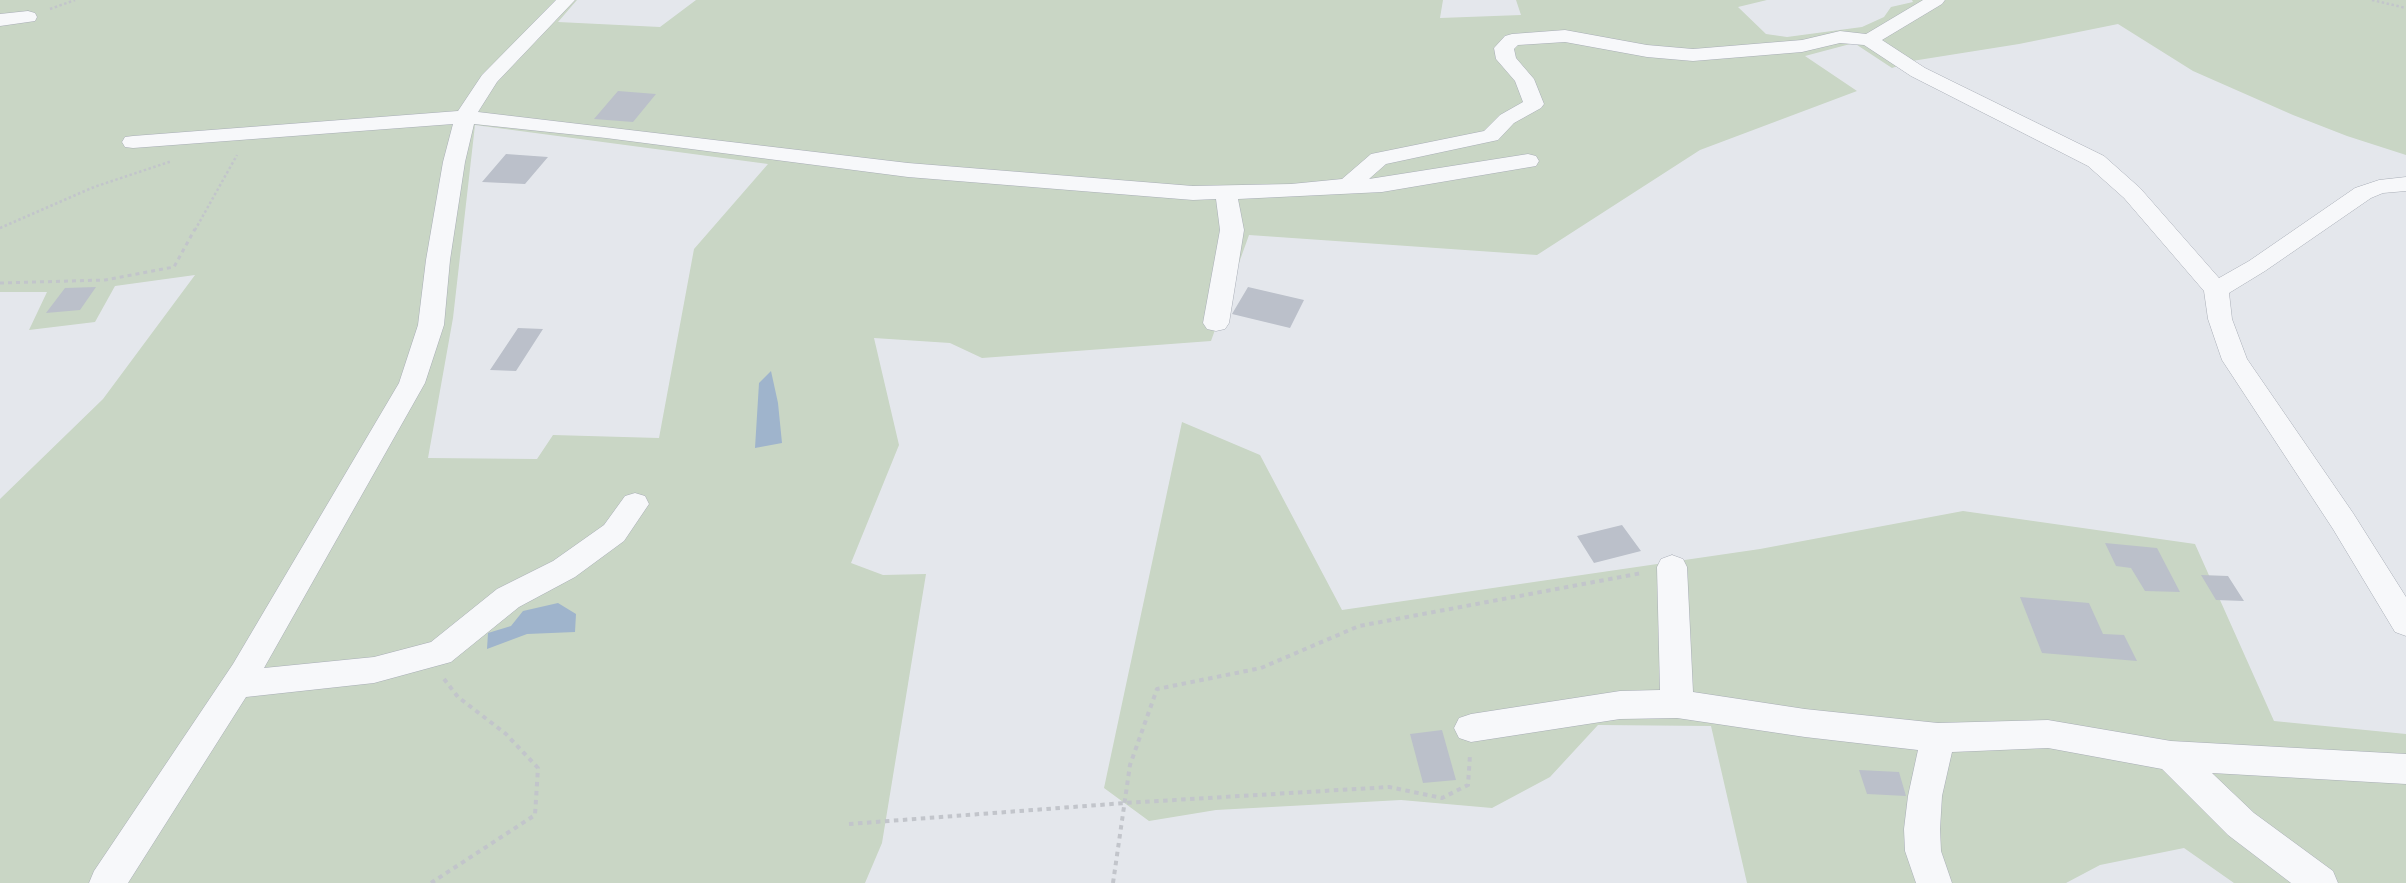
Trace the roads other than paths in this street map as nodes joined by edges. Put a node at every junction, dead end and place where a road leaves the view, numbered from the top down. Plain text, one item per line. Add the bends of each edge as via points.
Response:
1 (566, 0) edge
2 (1936, 0) edge
3 (28, 17) dead end
4 (0, 20) edge
5 (1869, 40) junction
6 (465, 116) junction
7 (133, 142) dead end
8 (1528, 161) dead end
9 (2406, 184) edge
10 (1347, 186) junction
11 (1226, 193) junction
12 (2216, 290) junction
13 (1216, 323) dead end
14 (635, 504) dead end
15 (1672, 567) road end
16 (2406, 623) edge
17 (237, 684) junction
18 (1678, 704) junction
19 (1471, 728) road end
20 (1938, 738) junction
21 (2171, 756) junction
22 (2406, 769) edge
23 (107, 883) edge
24 (1934, 883) edge
25 (2320, 883) edge

1 - 6 street via 488,79
2 - 5 street
3 - 4 street
5 - 10 street via 1840,37 1792,47 1693,55 1648,51 1565,36 1512,40 1504,48 1506,59 1524,79 1534,104 1507,119 1491,136 1380,159
5 - 12 street via 1918,72 2096,161 2132,193
6 - 7 street
6 - 11 street via 908,170
6 - 17 street via 438,260 431,325 412,383
8 - 10 street via 1382,184
9 - 12 street via 2379,187 2363,193 2257,266
10 - 11 street
11 - 13 street via 1232,230
12 - 16 street via 2220,319 2235,360
14 - 17 street via 614,533 564,569 508,598 440,653 374,670
15 - 18 street
17 - 23 street
18 - 19 street via 1620,705
18 - 20 street
20 - 21 street via 2048,734
20 - 24 street via 1925,796 1922,829 1923,851
21 - 22 street
21 - 25 street via 2241,824

